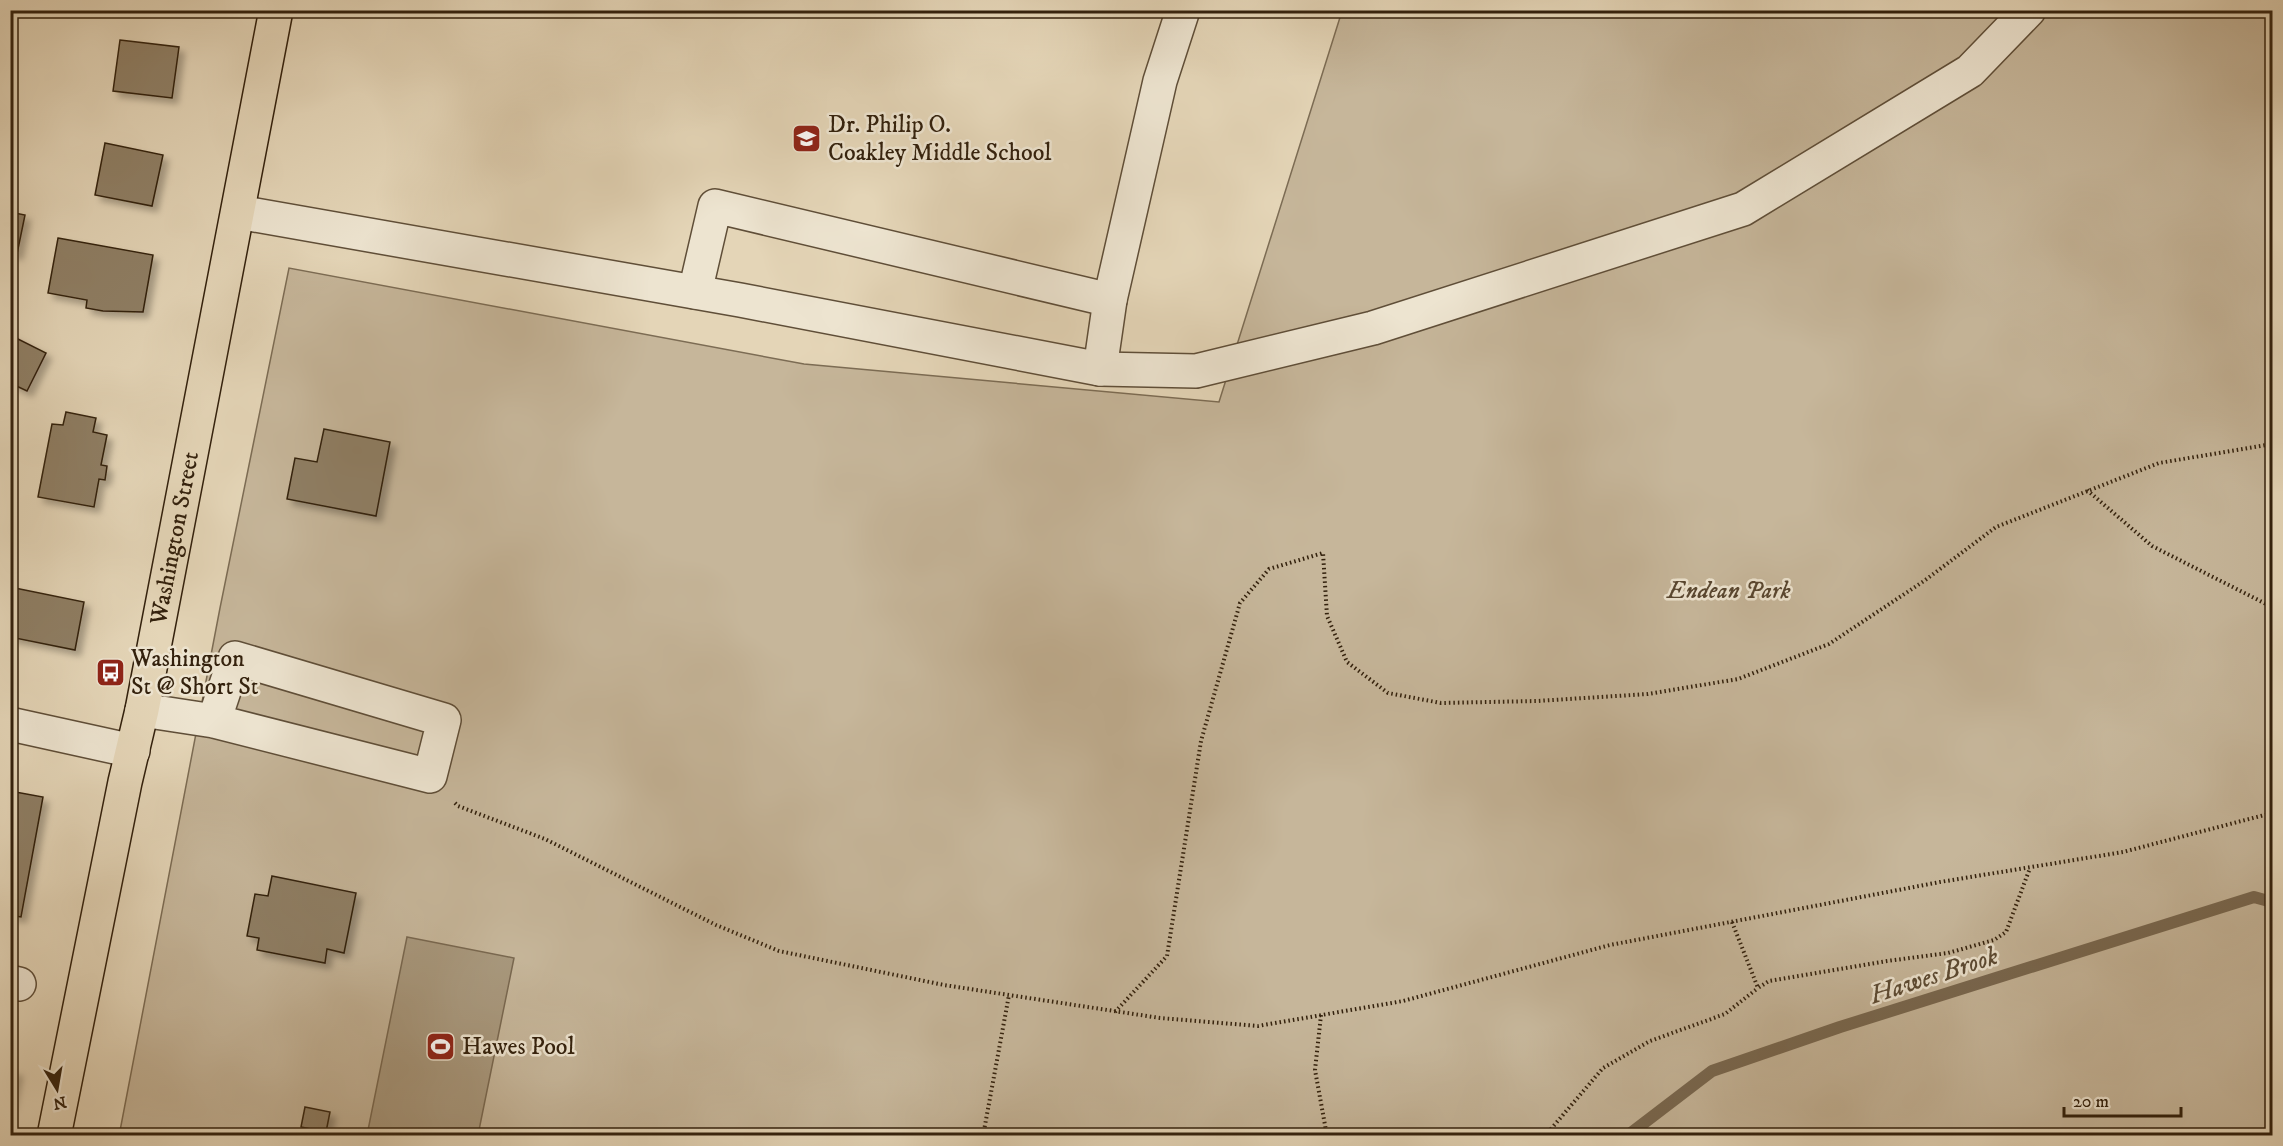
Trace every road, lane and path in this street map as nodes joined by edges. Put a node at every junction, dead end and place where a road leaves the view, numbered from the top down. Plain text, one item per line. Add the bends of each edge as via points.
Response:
1 (276, 10) edge
2 (1183, 10) edge
3 (2029, 10) edge
4 (238, 212) junction
5 (695, 292) junction
6 (1110, 300) junction
7 (1100, 369) junction
8 (2272, 444) edge
9 (2087, 490) junction
10 (2272, 607) edge
11 (142, 710) junction
12 (214, 721) junction
13 (10, 724) edge
14 (133, 751) junction
15 (430, 776) junction
16 (2272, 813) edge
17 (2030, 867) junction
18 (1732, 922) junction
19 (1758, 988) junction
20 (1009, 995) junction
21 (1115, 1012) junction
22 (1321, 1015) junction
23 (54, 1136) edge
24 (983, 1136) edge
25 (1327, 1136) edge
26 (1545, 1136) edge

1 - 4 main road, Washington Street
2 - 6 street via 1160,81
3 - 7 street via 1970,71 1743,209 1373,328 1196,371
4 - 5 street
4 - 11 main road, Washington Street
5 - 6 street via 715,206
5 - 7 street
6 - 7 street
8 - 9 path via 2159,463
9 - 10 path via 2152,546
9 - 21 path via 1996,527 1829,644 1738,679 1648,694 1441,702 1388,693 1347,662 1327,616 1323,553 1269,569 1240,603 1201,741 1167,956
11 - 12 street
11 - 14 main road, Washington Street
12 - 15 street
12 - 15 street via 235,658 444,720
13 - 14 street
14 - 23 main road, Washington Street
15 - 20 path via 458,806 545,839 716,925 779,951
16 - 17 path via 2123,852
17 - 18 path
17 - 19 path via 2006,932 1994,940 1948,953 1769,981
18 - 19 path
18 - 22 path via 1610,945 1403,1001
19 - 26 path via 1725,1014 1650,1041 1603,1068
20 - 21 path
20 - 24 path
21 - 22 path via 1258,1026
22 - 25 path via 1315,1070

